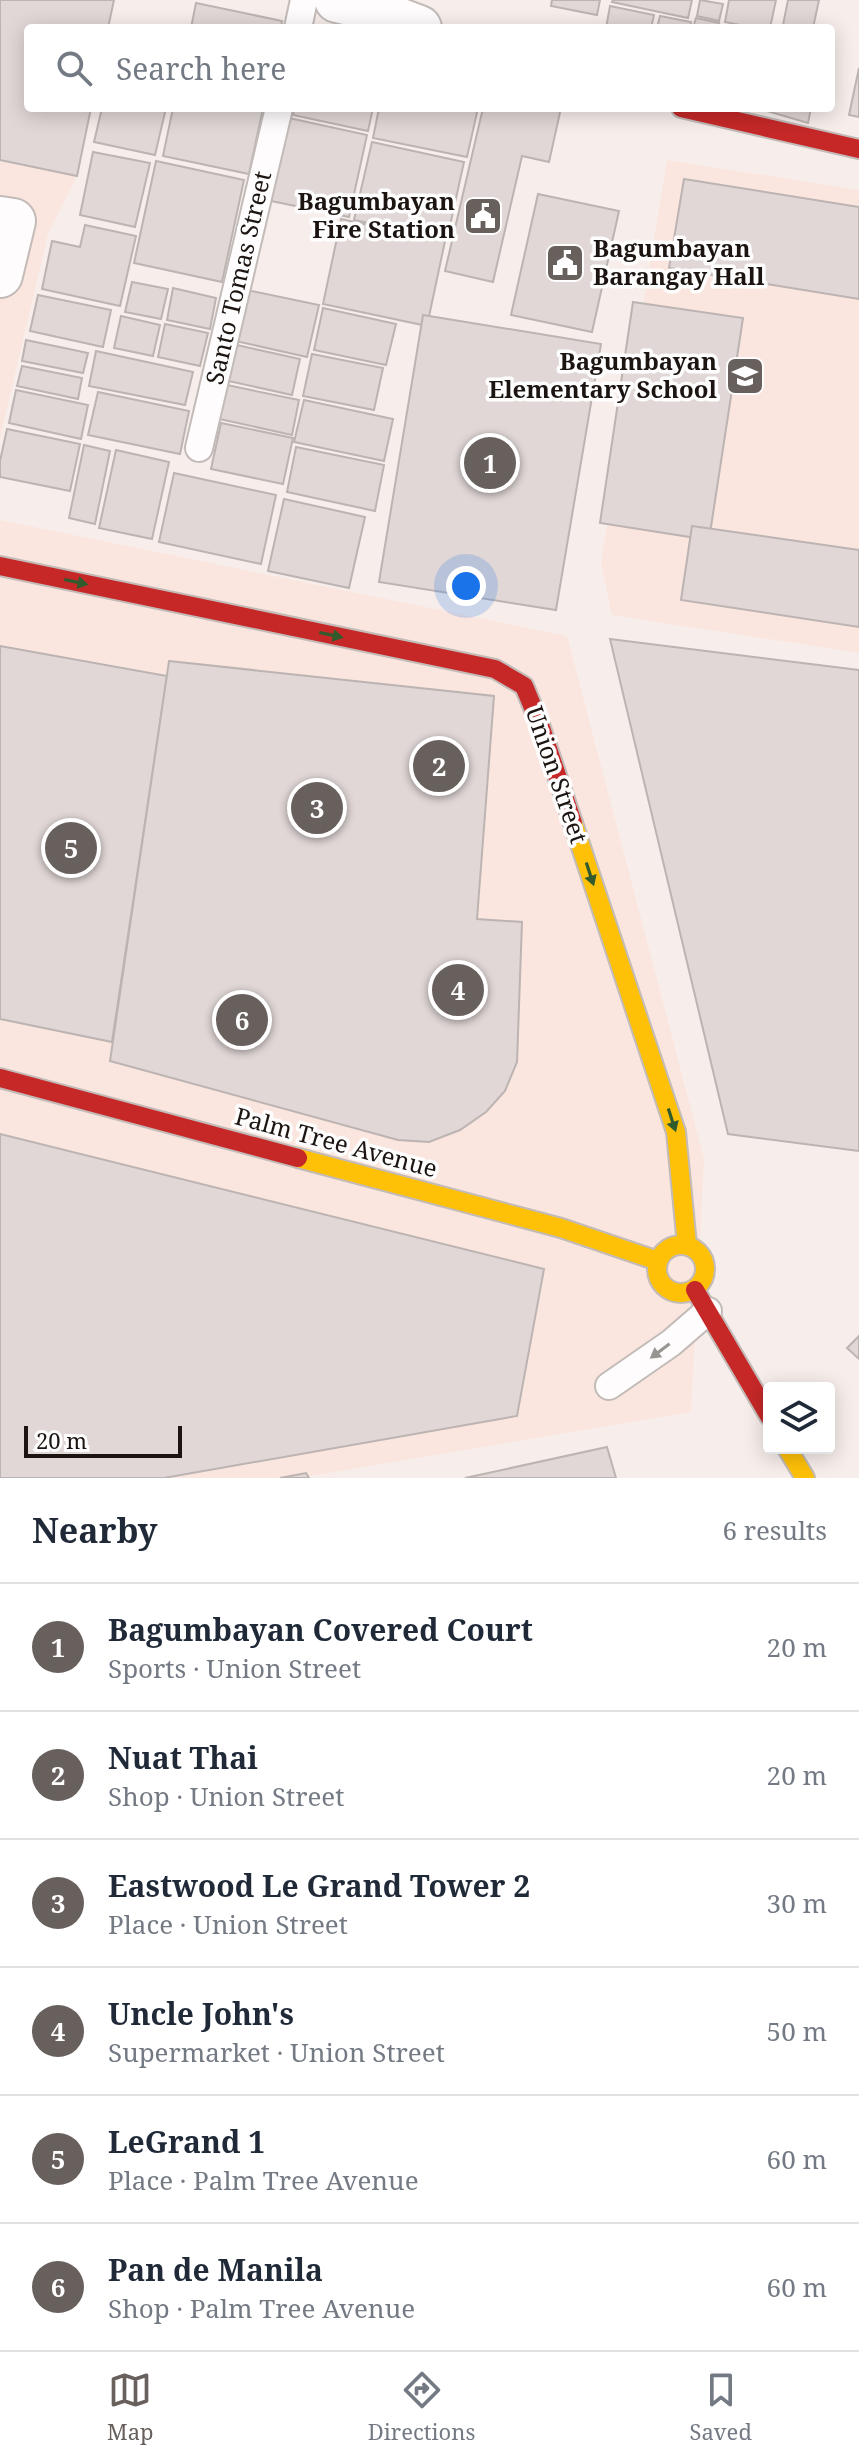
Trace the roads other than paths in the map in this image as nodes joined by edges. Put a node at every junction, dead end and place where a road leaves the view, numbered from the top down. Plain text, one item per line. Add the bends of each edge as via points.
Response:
1 (304, 0) edge
2 (337, 0) edge
3 (299, 24) edge
4 (408, 24) edge
5 (278, 112) edge
6 (698, 112) edge
7 (859, 149) edge
8 (0, 219) edge
9 (0, 275) edge
10 (199, 448) dead end
11 (0, 566) edge
12 (0, 1078) edge
13 (687, 1245) junction
14 (658, 1261) junction
15 (701, 1301) junction
16 (609, 1386) dead end
17 (763, 1406) edge
18 (791, 1454) edge
19 (805, 1478) edge

1 - 3 lane
2 - 4 street
5 - 10 lane, Santo Tomas Street
6 - 7 street
8 - 9 street via 13,221
11 -> 13 street, Union Street via 495,669 524,686 676,1132
12 - 14 street, Palm Tree Avenue via 561,1228
13 - 14 street via 665,1251
13 - 15 street via 706,1265
14 - 15 street via 661,1283 671,1292
15 -> 16 lane via 661,1351
15 - 17 street
18 - 19 street

